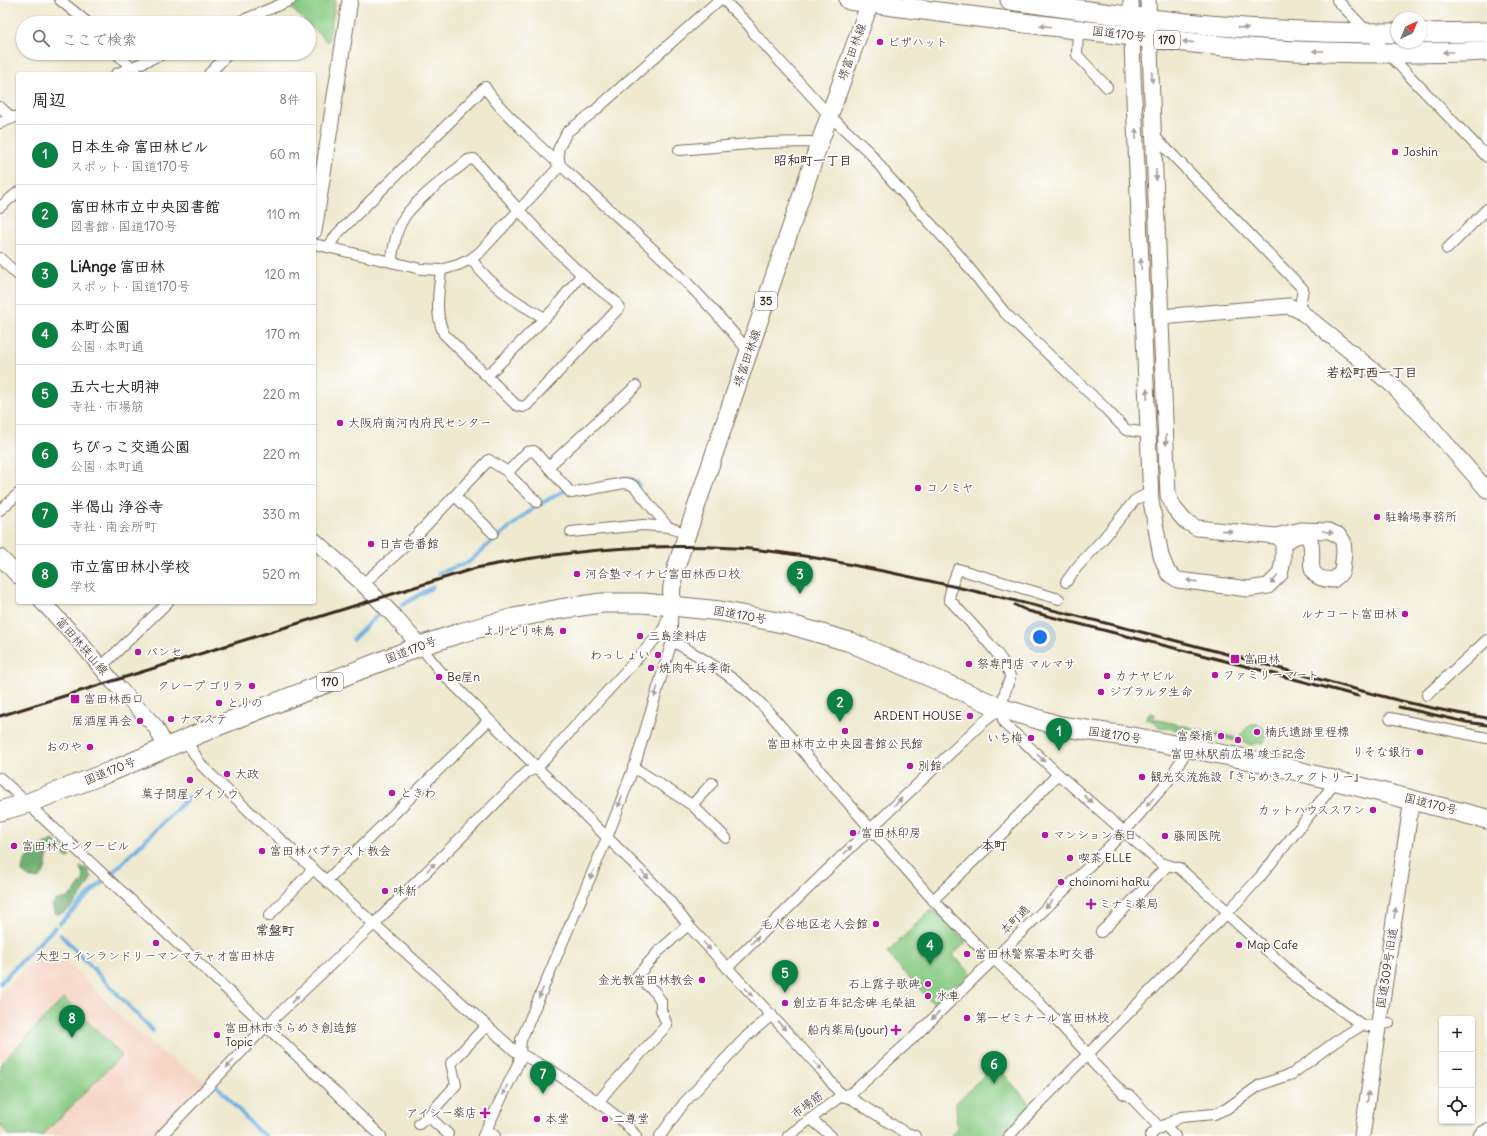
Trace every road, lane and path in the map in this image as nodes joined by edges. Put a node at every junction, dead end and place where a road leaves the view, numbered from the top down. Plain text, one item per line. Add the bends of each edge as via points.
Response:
1 (60, 0) edge
2 (291, 0) edge
3 (350, 0) edge
4 (719, 0) edge
5 (725, 0) edge
6 (849, 0) edge
7 (1010, 0) edge
8 (1337, 0) edge
9 (870, 1) edge
10 (1140, 9) edge
11 (79, 16) edge
12 (253, 16) edge
13 (1078, 30) junction
14 (1487, 32) edge
15 (1368, 33) junction
16 (1391, 33) edge
17 (1427, 33) edge
18 (1141, 37) junction
19 (1487, 51) edge
20 (1387, 52) junction
21 (123, 60) edge
22 (153, 60) edge
23 (222, 60) edge
24 (134, 71) edge
25 (211, 72) edge
26 (1107, 87) dead end
27 (0, 107) edge
28 (830, 116) junction
29 (15, 117) edge
30 (0, 123) edge
31 (1154, 136) junction
32 (818, 147) junction
33 (679, 150) dead end
34 (1487, 157) edge
35 (560, 166) junction
36 (16, 194) edge
37 (0, 207) edge
38 (1487, 209) edge
39 (519, 210) junction
40 (316, 217) edge
41 (316, 244) edge
42 (328, 247) junction
43 (1447, 249) dead end
44 (0, 258) edge
45 (471, 259) junction
46 (391, 262) junction
47 (441, 270) junction
48 (16, 271) edge
49 (581, 274) junction
50 (1299, 311) junction
51 (1161, 317) junction
52 (546, 318) junction
53 (749, 352) junction
54 (487, 376) junction
55 (636, 386) dead end
56 (1149, 433) junction
57 (549, 466) junction
58 (508, 472) junction
59 (1487, 490) edge
60 (1151, 492) junction
61 (16, 496) edge
62 (455, 496) junction
63 (537, 502) dead end
64 (0, 510) edge
65 (668, 527) junction
66 (571, 532) dead end
67 (493, 533) dead end
68 (688, 534) junction
69 (1280, 540) junction
70 (316, 542) edge
71 (0, 557) edge
72 (16, 574) edge
73 (1066, 582) dead end
74 (363, 584) junction
75 (1059, 599) dead end
76 (44, 604) edge
77 (166, 604) edge
78 (672, 605) junction
79 (1487, 640) edge
80 (672, 641) junction
81 (420, 646) junction
82 (102, 667) junction
83 (1427, 695) dead end
84 (1001, 708) junction
85 (1390, 718) dead end
86 (489, 720) junction
87 (1487, 738) edge
88 (185, 740) junction
89 (166, 747) junction
90 (1189, 747) junction
91 (633, 767) junction
92 (537, 768) junction
93 (1058, 774) junction
94 (0, 778) edge
95 (1335, 780) junction
96 (712, 783) dead end
97 (1412, 799) junction
98 (28, 803) junction
99 (692, 805) junction
100 (0, 811) edge
101 (1487, 819) edge
102 (870, 829) junction
103 (1125, 831) junction
104 (607, 838) junction
105 (726, 838) dead end
106 (1168, 866) junction
107 (313, 869) junction
108 (326, 881) junction
109 (933, 900) junction
110 (1227, 913) junction
111 (269, 916) dead end
112 (374, 924) junction
113 (688, 924) junction
114 (1101, 932) dead end
115 (993, 960) junction
116 (727, 968) junction
117 (772, 1015) junction
118 (1384, 1023) junction
119 (487, 1025) junction
120 (1362, 1025) junction
121 (266, 1026) junction
122 (520, 1054) junction
123 (1088, 1054) junction
124 (842, 1096) junction
125 (598, 1102) junction
126 (428, 1116) junction
127 (810, 1119) junction
128 (419, 1124) dead end
129 (1163, 1127) junction
130 (485, 1133) edge
131 (1487, 1133) edge
132 (448, 1134) dead end
133 (161, 1136) edge
134 (381, 1136) edge
135 (495, 1136) edge
136 (636, 1136) edge
137 (660, 1136) edge
138 (788, 1136) edge
139 (831, 1136) edge
140 (915, 1136) edge
141 (1009, 1136) edge
142 (1150, 1136) edge
143 (1175, 1136) edge
144 (1362, 1136) edge
145 (1482, 1136) edge

1 - 11 street
2 - 12 street
3 - 40 street
4 - 35 street via 568,132 558,150
5 - 28 street
6 - 9 highway, 国道170号 / 170
7 - 10 highway, 国道170号 / 170
8 - 15 street
13 -> 9 highway, 国道170号 / 170
9 - 28 main road, 堺富田林線 / 35
10 -> 15 highway, 国道170号 / 170 via 1262,29
10 - 18 street
13 - 18 highway, 国道170号 / 170
13 - 26 street via 1077,55
14 - 17 highway
15 - 16 highway, 国道170号 / 170
15 - 20 street
20 -> 18 highway, 国道170号 / 170 via 1261,49
18 -> 31 street
56 -> 18 street
19 -> 20 highway, 国道170号 / 170
20 - 34 street
21 - 24 street
22 - 24 street
23 - 25 street
27 - 29 street
28 - 32 main road, 堺富田林線 / 35
28 - 56 street via 870,153 958,254 1004,313 1126,430
29 - 30 street
31 - 50 street via 1303,289
31 -> 51 street
32 - 33 street via 810,142 761,143
32 - 53 main road, 堺富田林線 / 35
35 - 39 street
35 - 42 street via 522,130 484,87 337,234
35 - 53 street via 640,236 685,280
36 - 37 street
38 - 43 street
39 - 45 street
39 - 46 street via 474,159 468,160 406,214 400,224
39 - 49 street via 545,240
41 - 42 street
42 - 46 street
44 - 48 street
45 - 47 street
45 - 52 street via 505,294
46 - 47 street via 421,269
47 - 54 street via 437,310 441,327 450,341
49 - 52 street
49 - 54 street via 616,302 619,308 612,316 528,405 516,405
50 - 51 street via 1289,306
50 - 59 street via 1393,386
51 -> 69 street via 1168,495 1174,508 1185,521 1197,528
52 - 54 street
53 - 68 main road, 堺富田林線 / 35
55 - 57 street
56 - 60 street
57 - 58 street via 534,451 527,452
57 - 65 street via 569,490 630,484
58 - 62 street via 489,460
58 - 63 street
69 -> 60 street via 1283,561 1280,574 1268,586 1248,589 1178,580 1168,573 1161,556
60 - 73 street via 1135,500
61 - 64 street
62 - 67 street
62 - 74 street via 414,538
65 - 66 street via 643,525
65 - 68 street
68 - 78 main road, 堺富田林線 / 35 via 673,578
69 -> 69 street via 1301,530 1329,531 1338,535 1343,541 1342,571 1333,580 1321,579 1315,575 1312,566 1313,545 1309,537 1304,534
70 - 74 street
71 - 72 street
74 - 81 street
75 - 84 street via 958,569 949,599 1006,666 1010,678
76 - 82 street, 富田林狭山線
77 - 82 street
78 - 80 street
78 - 81 highway, 国道170号 / 170 via 602,603 560,609 506,620
78 - 84 highway, 国道170号 / 170 via 743,614 843,640
78 - 92 street via 664,628
79 - 83 street
80 -> 91 street
80 - 102 street via 712,663 747,689
81 - 86 street via 440,671
81 - 88 highway, 国道170号 / 170
82 - 89 street, 富田林狭山線 via 155,726
84 - 90 highway, 国道170号 / 170 via 1060,726
84 -> 93 street via 1005,724
102 -> 84 street
85 - 87 street
86 - 92 street
86 - 108 street
88 - 89 highway, 国道170号 / 170
88 - 107 street via 202,766
89 - 98 highway, 国道170号 / 170
90 - 95 highway, 国道170号 / 170
90 -> 103 street, 本町通 via 1169,780
91 - 99 street
91 -> 104 street
92 - 104 street
112 -> 92 street via 527,772
93 -> 103 street
93 - 109 street via 1006,830
94 - 98 street
95 - 97 highway, 国道170号 / 170
95 - 110 street via 1260,877
96 - 99 street
97 - 101 highway, 国道170号 / 170
118 -> 97 street, 国道309号旧道
98 - 100 highway, 国道170号 / 170
98 - 121 street
99 - 105 street
102 - 109 street
116 -> 102 street
103 - 106 street
103 -> 115 street, 本町通
104 -> 113 street via 665,895
104 -> 122 street via 521,1040
106 - 110 street via 1179,868
106 - 114 street
107 - 108 street
107 - 111 street
108 - 112 street
109 - 115 street
110 - 120 street via 1302,982
110 - 123 street
112 - 119 street
121 -> 112 street
113 -> 116 street
113 - 125 street via 637,976 661,1001 666,1025
115 - 123 street via 1033,996
115 -> 124 street, 本町通 via 913,1038 853,1092
116 -> 117 street
117 -> 124 street
117 - 137 street via 747,1036 684,1103
118 - 120 street
144 -> 118 street, 国道309号旧道
119 - 122 street
119 - 126 street via 451,1063 456,1085
120 - 129 street via 1292,1074 1260,1085 1226,1109 1214,1114 1181,1117
121 -> 133 street
121 - 134 street
122 - 125 street via 551,1070
122 -> 130 street
123 - 129 street via 1093,1063 1124,1094 1130,1096
123 - 141 street
124 - 127 street, 市場筋
124 - 140 street via 852,1099 904,1132
125 - 136 street via 626,1123
126 - 128 street
126 - 132 street
127 - 138 street, 市場筋
127 - 139 street
129 - 142 street
129 - 143 street
130 - 135 street
131 - 145 main road

